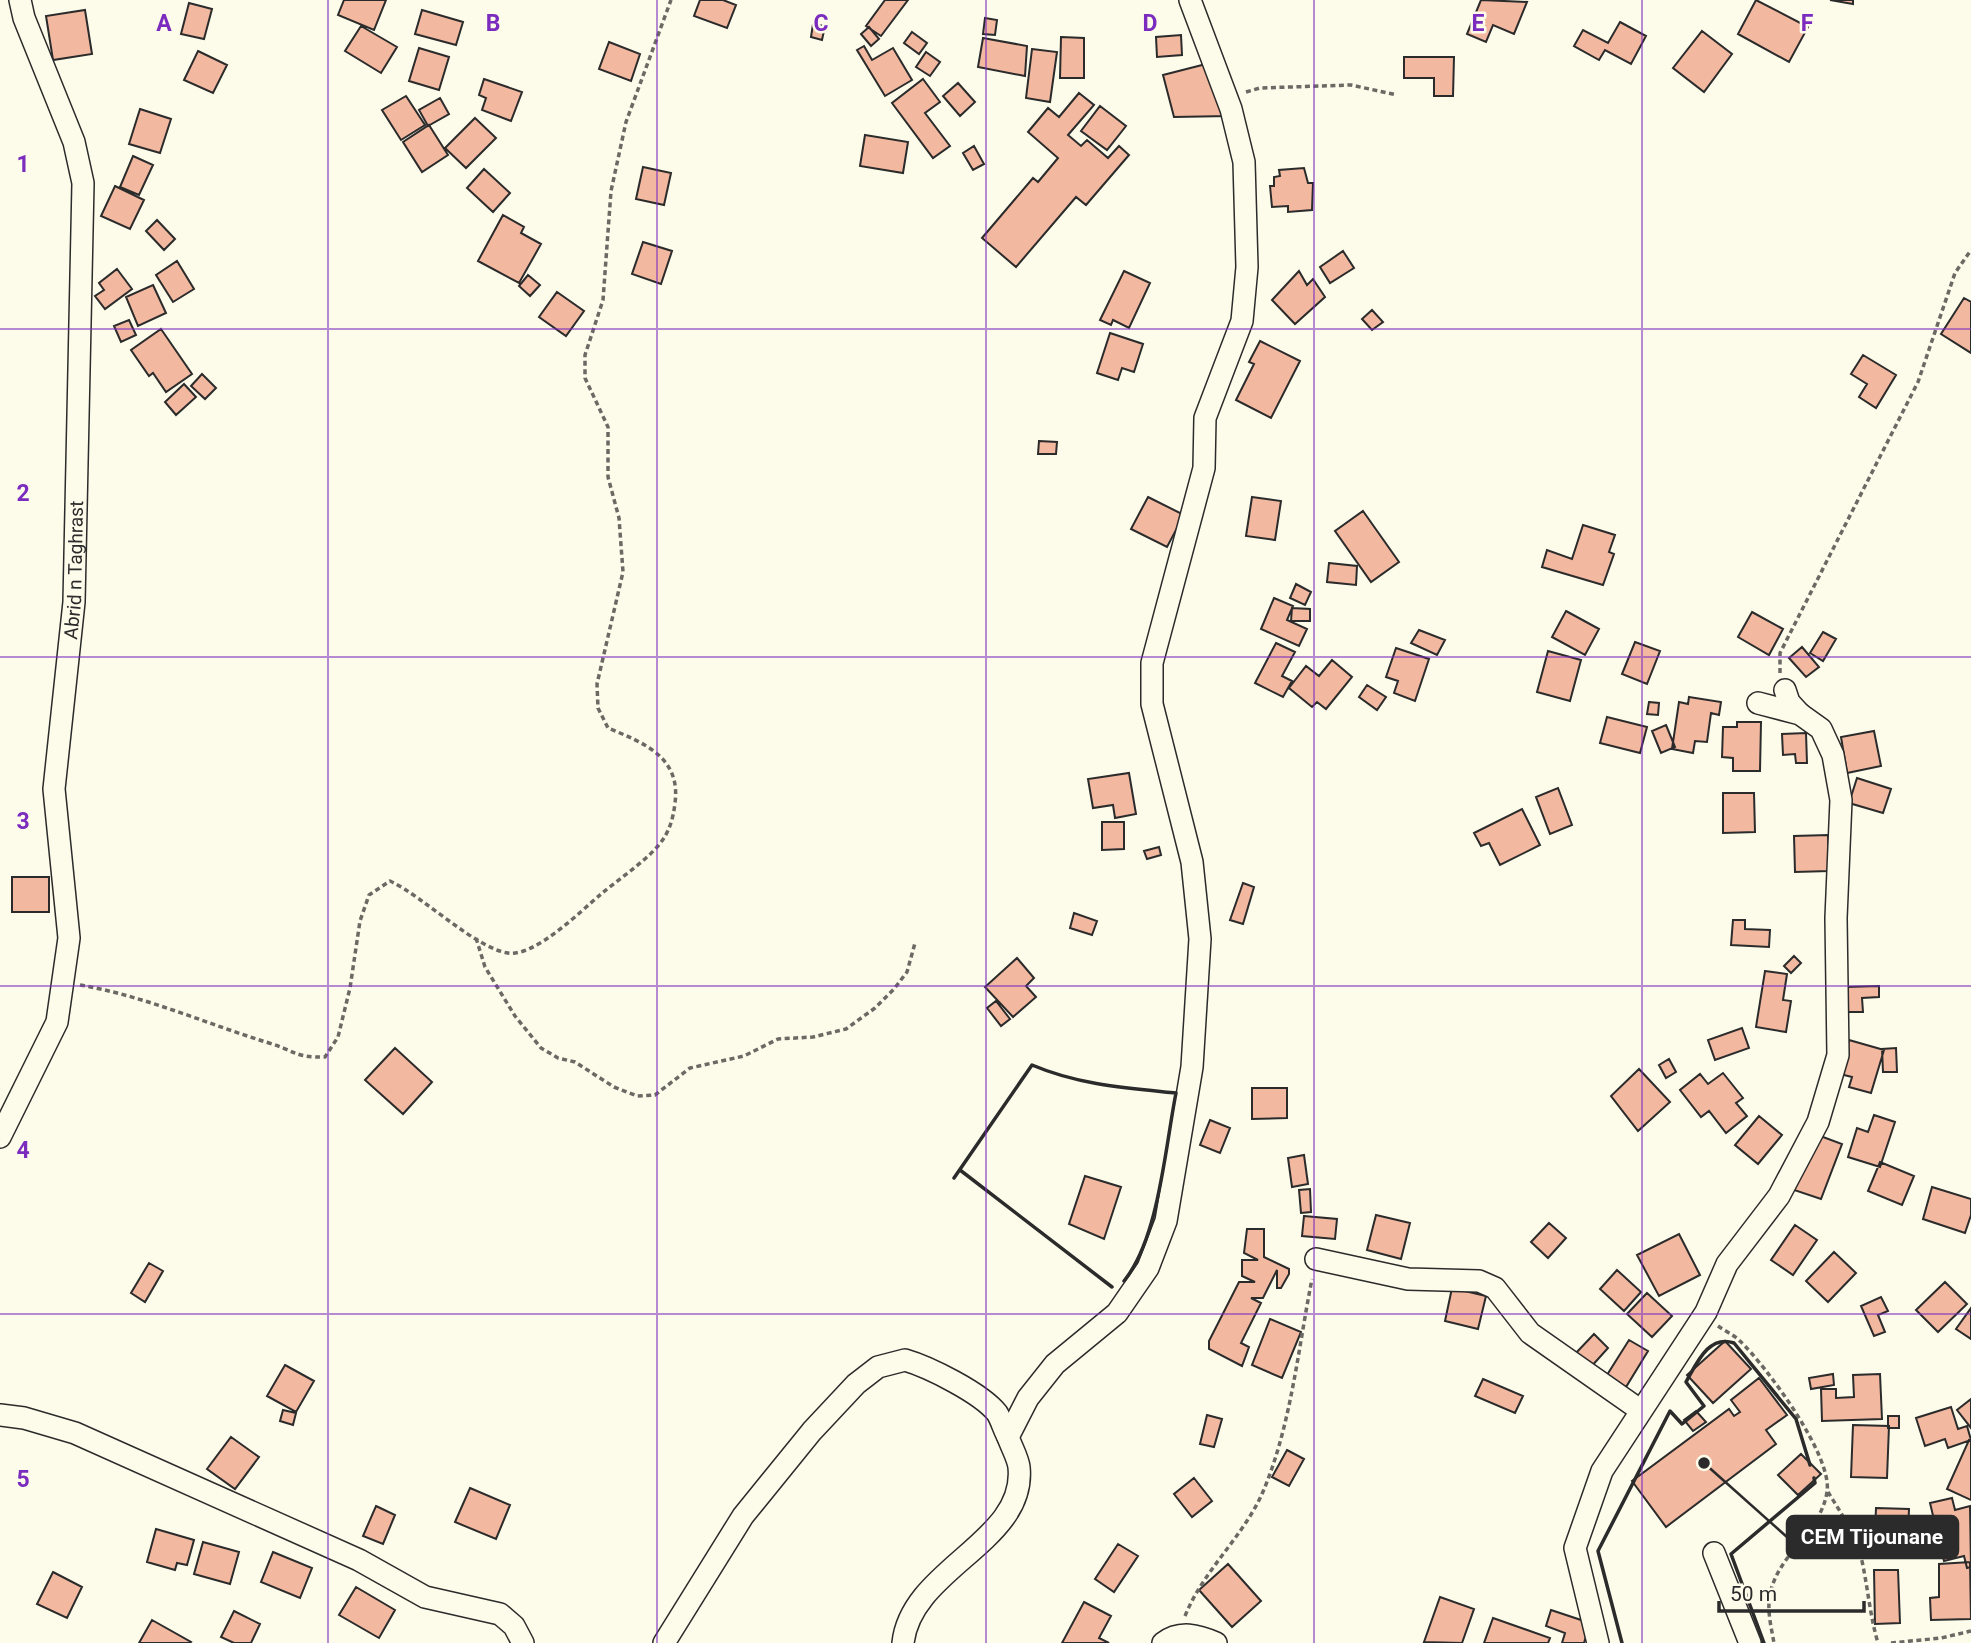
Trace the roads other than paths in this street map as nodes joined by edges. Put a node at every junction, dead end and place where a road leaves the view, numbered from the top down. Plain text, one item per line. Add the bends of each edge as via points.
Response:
1 (20, 0) edge
2 (1190, 0) edge
3 (1785, 690) road end
4 (1758, 703) dead end
5 (1800, 714) junction
6 (0, 1137) edge
7 (1316, 1259) road end
8 (1640, 1410) junction
9 (0, 1415) edge
10 (1008, 1437) junction
11 (1714, 1553) dead end
12 (1172, 1639) edge
13 (523, 1643) edge
14 (664, 1643) edge
15 (903, 1643) edge
16 (1216, 1643) edge
17 (1598, 1643) edge
18 (1750, 1643) edge

1 - 6 street, Abrid n Taghrast via 74,142 83,183 74,602 54,789 68,938 57,1022
2 - 10 street via 1227,98 1244,162 1247,267 1242,321 1205,418 1204,468 1152,663 1152,704 1192,862 1200,939 1190,1080 1166,1221 1148,1268 1117,1313 1055,1364 1028,1398
3 - 5 street
4 - 5 street
5 - 8 street via 1821,729 1833,755 1840,800 1838,1055 1818,1122 1779,1196 1727,1264 1706,1312
7 - 8 street via 1408,1279 1479,1281 1495,1288 1530,1333
8 - 17 street via 1602,1471 1575,1548
9 - 13 street via 75,1433 359,1560 425,1597 500,1615 514,1626
10 - 14 street via 997,1413 942,1376 905,1360 878,1367 812,1431 743,1516
10 - 15 street via 1019,1466 1017,1493 1003,1519 916,1605
11 - 18 street
12 - 16 street via 1201,1636

